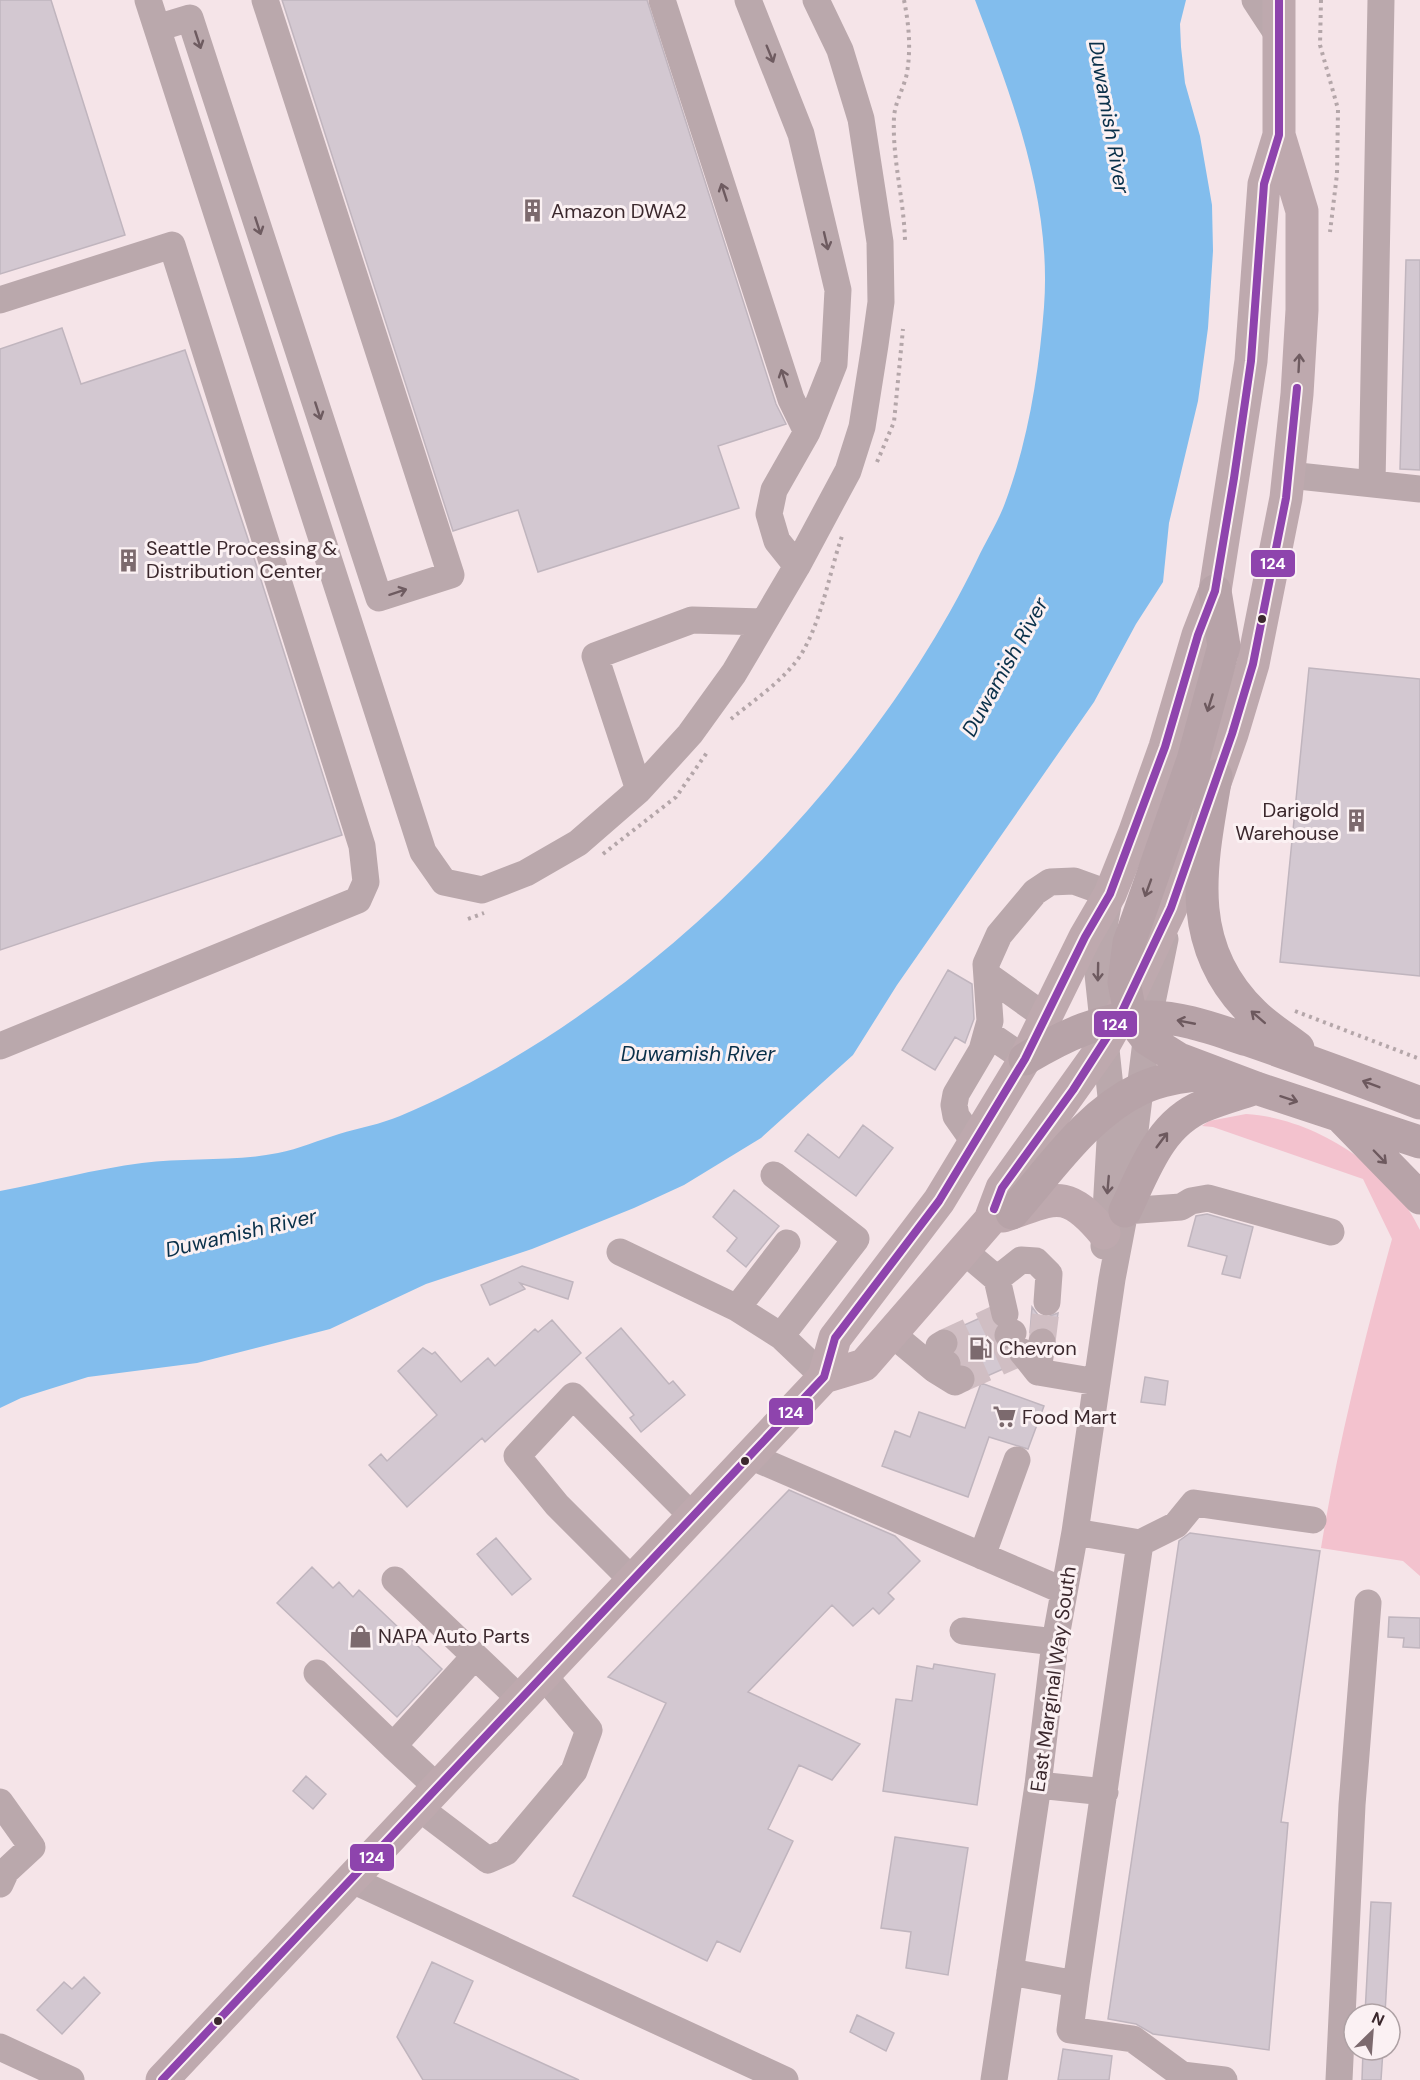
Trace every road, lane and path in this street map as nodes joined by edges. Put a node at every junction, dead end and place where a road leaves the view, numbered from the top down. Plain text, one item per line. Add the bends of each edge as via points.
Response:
1 (148, 0) edge
2 (265, 0) edge
3 (662, 0) edge
4 (748, 0) edge
5 (816, 0) edge
6 (1255, 0) edge
7 (1279, 0) edge
8 (1381, 0) edge
9 (157, 28) junction
10 (1278, 35) junction
11 (1279, 135) junction
12 (0, 300) edge
13 (807, 432) junction
14 (1289, 475) junction
15 (1372, 484) junction
16 (1419, 494) edge
17 (797, 566) junction
18 (1215, 591) junction
19 (764, 622) junction
20 (1216, 776) junction
21 (639, 790) junction
22 (1110, 894) junction
23 (987, 975) junction
24 (1291, 1010) dead end
25 (1047, 1018) junction
26 (1125, 1023) junction
27 (987, 1033) junction
28 (0, 1046) edge
29 (1025, 1059) junction
30 (1420, 1059) edge
31 (1321, 1065) junction
32 (1214, 1072) junction
33 (1140, 1088) junction
34 (1256, 1088) junction
35 (1420, 1103) edge
36 (1112, 1106) junction
37 (1340, 1115) junction
38 (1420, 1142) edge
39 (975, 1143) junction
40 (774, 1174) dead end
41 (1420, 1198) edge
42 (1001, 1217) junction
43 (1115, 1222) junction
44 (1331, 1232) dead end
45 (787, 1243) dead end
46 (964, 1251) junction
47 (620, 1252) dead end
48 (997, 1279) junction
49 (1047, 1302) tunnel mouth
50 (737, 1308) junction
51 (892, 1334) junction
52 (781, 1336) junction
53 (948, 1363) dead end
54 (824, 1377) junction
55 (1097, 1382) junction
56 (750, 1456) junction
57 (1017, 1460) dead end
58 (692, 1516) junction
59 (1313, 1520) dead end
60 (1075, 1532) junction
61 (1140, 1544) junction
62 (982, 1556) junction
63 (395, 1580) dead end
64 (632, 1581) junction
65 (1064, 1591) junction
66 (1368, 1603) dead end
67 (963, 1631) dead end
68 (1055, 1642) junction
69 (475, 1656) junction
70 (317, 1673) dead end
71 (543, 1675) junction
72 (520, 1699) junction
73 (393, 1746) junction
74 (1038, 1785) junction
75 (1105, 1792) junction
76 (427, 1797) junction
77 (0, 1802) edge
78 (350, 1879) junction
79 (0, 1884) edge
80 (1010, 1972) junction
81 (1076, 1984) junction
82 (0, 2047) edge
83 (1181, 2077) edge
84 (71, 2080) edge
85 (162, 2080) edge
86 (786, 2080) edge
87 (994, 2080) edge
88 (1224, 2080) edge
89 (1339, 2080) edge

1 - 9 street
9 -> 2 street via 190,18 379,598 451,574
13 -> 3 street via 791,399
4 -> 13 street via 801,134 838,290 834,364
5 - 17 street via 840,50 861,119 880,242 881,302 862,427 848,471
6 - 10 street
7 - 10 main road
8 - 15 street
9 - 21 street via 423,852 444,882 482,890 526,873 578,843
10 - 11 main road
14 -> 11 main road via 1303,293 1302,212
11 - 18 main road via 1264,184 1251,361
12 - 28 street via 172,245 362,846 366,882 358,900
13 - 17 street via 774,490 769,514 777,541
14 - 15 street
14 - 20 main road via 1252,664
15 - 16 street
17 - 19 street
18 - 22 main road via 1165,747
18 -> 26 highway via 1224,646 1193,760 1129,943 1124,982
19 - 21 street via 734,673 690,734
19 - 21 street via 692,620 595,656
20 - 26 main road via 1172,908
31 -> 20 highway via 1255,1016 1234,992 1211,949 1201,904 1201,862
22 - 23 street via 1074,881 1050,882 1035,892 999,935 986,964
22 - 25 main road
22 -> 26 street via 1097,965
23 - 25 street
23 - 27 street
24 - 30 path
25 - 29 main road
26 - 29 highway via 1068,1035
31 -> 26 highway via 1194,1023
26 - 32 highway via 1179,1059
26 - 33 street
26 - 36 street
26 - 42 main road via 1002,1188
27 - 29 street
27 - 39 street via 954,1105 956,1116
29 - 39 main road
35 -> 31 highway
32 - 33 highway via 1176,1077
32 - 34 highway
33 - 36 highway
33 - 43 street
34 -> 37 highway
43 -> 34 highway via 1156,1147 1178,1122 1203,1106
36 - 42 highway
36 -> 43 street
37 - 38 highway
37 -> 41 highway
39 - 54 main road via 939,1201 835,1338
40 - 52 street via 856,1239
42 - 43 main road via 1044,1200 1063,1201
42 - 46 main road
43 - 44 street via 1181,1208 1208,1197
43 - 55 street, East Marginal Way South via 1112,1279
45 - 50 street
46 - 48 street
46 - 51 main road
47 - 50 street
48 - 49 street via 1022,1260 1036,1261 1050,1274
48 - 55 street via 1015,1335 1038,1372
50 - 52 street
51 - 53 street
51 - 54 main road via 864,1365
52 - 54 street
54 - 56 main road
55 - 60 street, East Marginal Way South
56 - 58 main road
56 - 62 street
57 - 62 street
58 - 64 main road
58 - 64 street via 573,1396 517,1456 557,1505
59 - 61 street via 1194,1503 1176,1525
60 - 61 street
60 - 65 street, East Marginal Way South
61 - 75 street
62 - 65 street
63 - 69 street
64 - 71 main road
65 - 68 street, East Marginal Way South
66 - 89 street via 1352,1805
67 - 68 street
68 - 74 street, East Marginal Way South
69 - 72 street
69 - 73 street
70 - 73 street
71 - 72 main road
71 - 76 street via 589,1730 574,1771 506,1852 488,1860
72 - 76 main road
73 - 76 street
74 - 75 street
74 - 80 street, East Marginal Way South
75 - 81 street
76 - 78 main road
77 - 79 street via 32,1847 6,1870
78 - 85 main road
78 - 86 street
80 - 81 street
80 - 87 street, East Marginal Way South
81 - 83 street via 1070,2030 1133,2039
82 - 84 street
83 - 88 street

